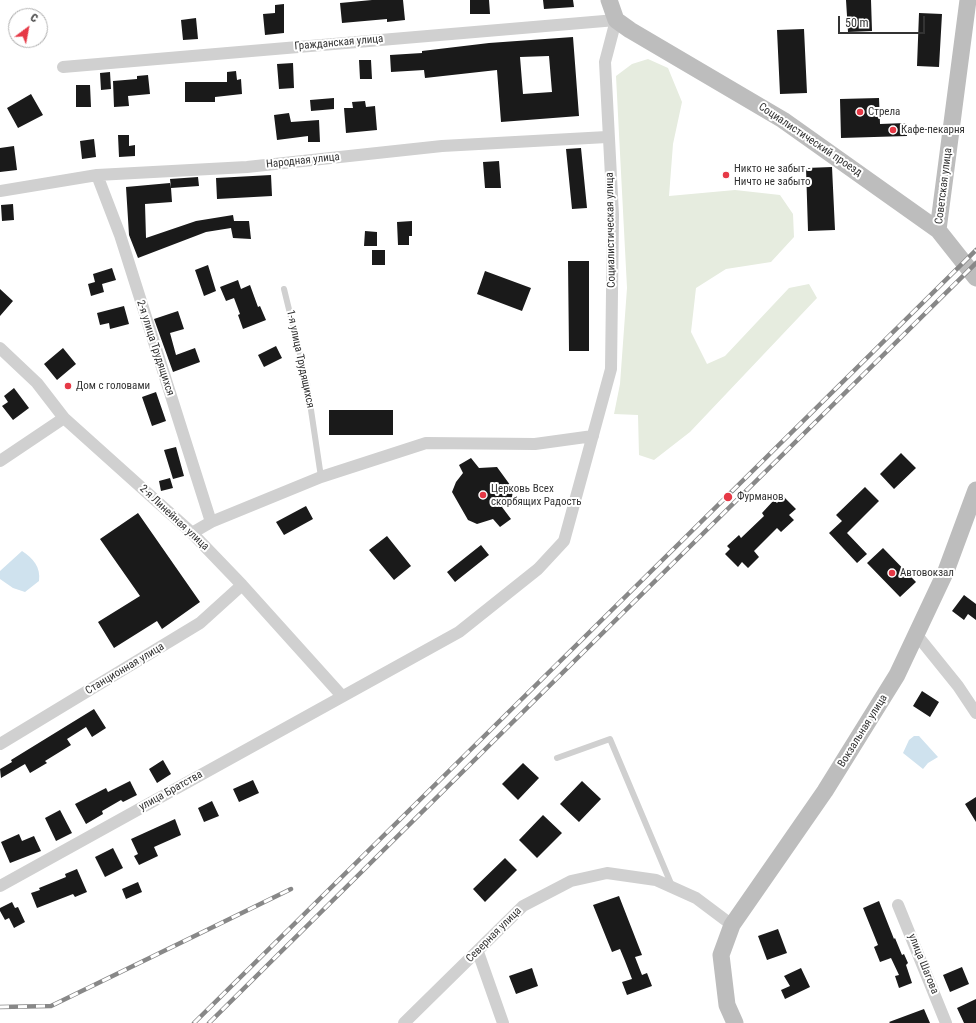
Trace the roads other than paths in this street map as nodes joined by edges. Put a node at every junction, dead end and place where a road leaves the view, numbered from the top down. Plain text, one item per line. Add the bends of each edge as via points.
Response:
1 (609, 0) edge
2 (968, 0) edge
3 (616, 20) junction
4 (63, 67) dead end
5 (607, 137) junction
6 (97, 175) junction
7 (0, 191) edge
8 (938, 230) junction
9 (976, 278) edge
10 (284, 289) dead end
11 (0, 348) edge
12 (64, 418) junction
13 (593, 436) junction
14 (0, 461) edge
15 (321, 477) junction
16 (976, 490) edge
17 (211, 522) junction
18 (192, 533) junction
19 (242, 584) junction
20 (916, 634) junction
21 (342, 696) junction
22 (976, 713) edge
23 (0, 744) edge
24 (556, 758) dead end
25 (0, 886) edge
26 (672, 887) junction
27 (898, 905) dead end
28 (732, 925) junction
29 (478, 952) junction
30 (404, 1023) edge
31 (503, 1023) edge
32 (735, 1023) edge
33 (946, 1023) edge

1 - 3 main road
2 - 8 main road, Советская улица
3 - 4 street, Гражданская улица
3 - 5 street, Социалистическая улица via 605,62
3 - 8 main road, Социалистический проезд via 783,120
5 - 6 street, Народная улица via 442,146 247,167
5 - 13 street, Социалистическая улица via 613,215 611,369
6 - 7 street, Народная улица
6 - 17 street, 2-я улица Трудящихся via 120,234
8 - 9 main road
10 - 15 lane, 1-я улица Трудящихся via 307,383
11 - 12 street, 2-я Линейная улица via 37,383
12 - 14 street
12 - 18 street, 2-я Линейная улица
13 - 15 street via 535,444 426,442
13 - 21 street, Социалистическая улица via 564,541 538,570 459,632
15 - 17 street
16 - 20 main road, Вокзальная улица via 946,571
17 - 18 street
18 - 19 street, 2-я Линейная улица
19 - 21 street, 2-я Линейная улица
19 - 23 street, Станционная улица via 200,623
20 - 22 street
20 - 28 main road, Вокзальная улица via 897,675 825,791
21 - 25 street, улица Братства
24 - 26 lane via 610,739
26 - 28 street, Северная улица via 696,898
26 - 29 street, Северная улица via 656,880 607,873 571,881 523,906
27 - 33 street, улица Шагова
28 - 32 main road, Вокзальная улица via 721,955 727,1005
29 - 30 street, Северная улица
29 - 31 street

